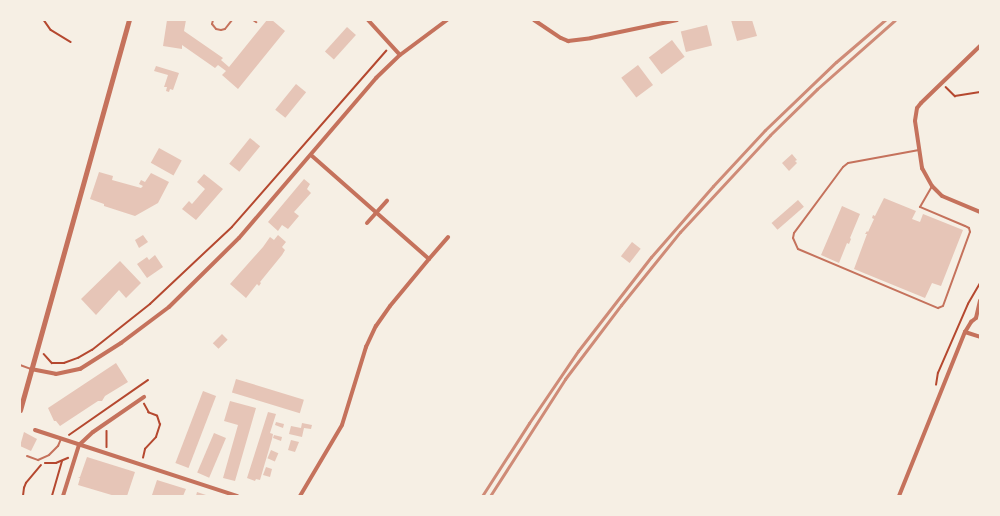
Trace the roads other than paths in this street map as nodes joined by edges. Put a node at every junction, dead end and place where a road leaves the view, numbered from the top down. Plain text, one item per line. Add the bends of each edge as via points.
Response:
1 (129, 20) edge
2 (214, 20) edge
3 (232, 20) edge
4 (368, 20) edge
5 (447, 20) edge
6 (534, 20) edge
7 (677, 20) edge
8 (980, 46) edge
9 (400, 55) junction
10 (919, 150) junction
11 (311, 155) junction
12 (932, 186) junction
13 (387, 201) dead end
14 (377, 212) junction
15 (980, 212) edge
16 (367, 223) dead end
17 (448, 237) dead end
18 (429, 259) junction
19 (980, 300) edge
20 (978, 318) edge
21 (966, 332) junction
22 (980, 337) edge
23 (20, 365) edge
24 (31, 369) junction
25 (142, 398) road end
26 (20, 410) edge
27 (35, 430) dead end
28 (62, 439) junction
29 (80, 445) junction
30 (27, 456) dead end
31 (63, 496) edge
32 (237, 496) edge
33 (300, 496) edge
34 (898, 496) edge

1 - 24 street
2 - 3 lane via 212,24 221,30
4 - 9 street
5 - 9 street
6 - 7 street via 568,41
8 - 10 street via 917,108 915,128
9 - 11 street via 360,96
10 - 12 street via 925,175
10 - 12 lane via 848,163 793,238 798,249 938,308 943,306 970,232 969,228 920,207
11 - 14 street
11 - 24 street via 234,243 193,285 157,316 80,369 56,374
12 - 15 street via 942,196
13 - 14 street
14 - 16 street
14 - 18 street
17 - 18 street
18 - 33 street via 376,326 366,347 342,425
19 - 20 street
20 - 21 street via 971,322
21 - 22 street
21 - 34 street
23 - 24 lane
24 - 26 street
25 - 29 street via 93,432
27 - 28 street
28 - 29 street
28 - 30 lane via 49,455 38,460
29 - 31 street
29 - 32 street

